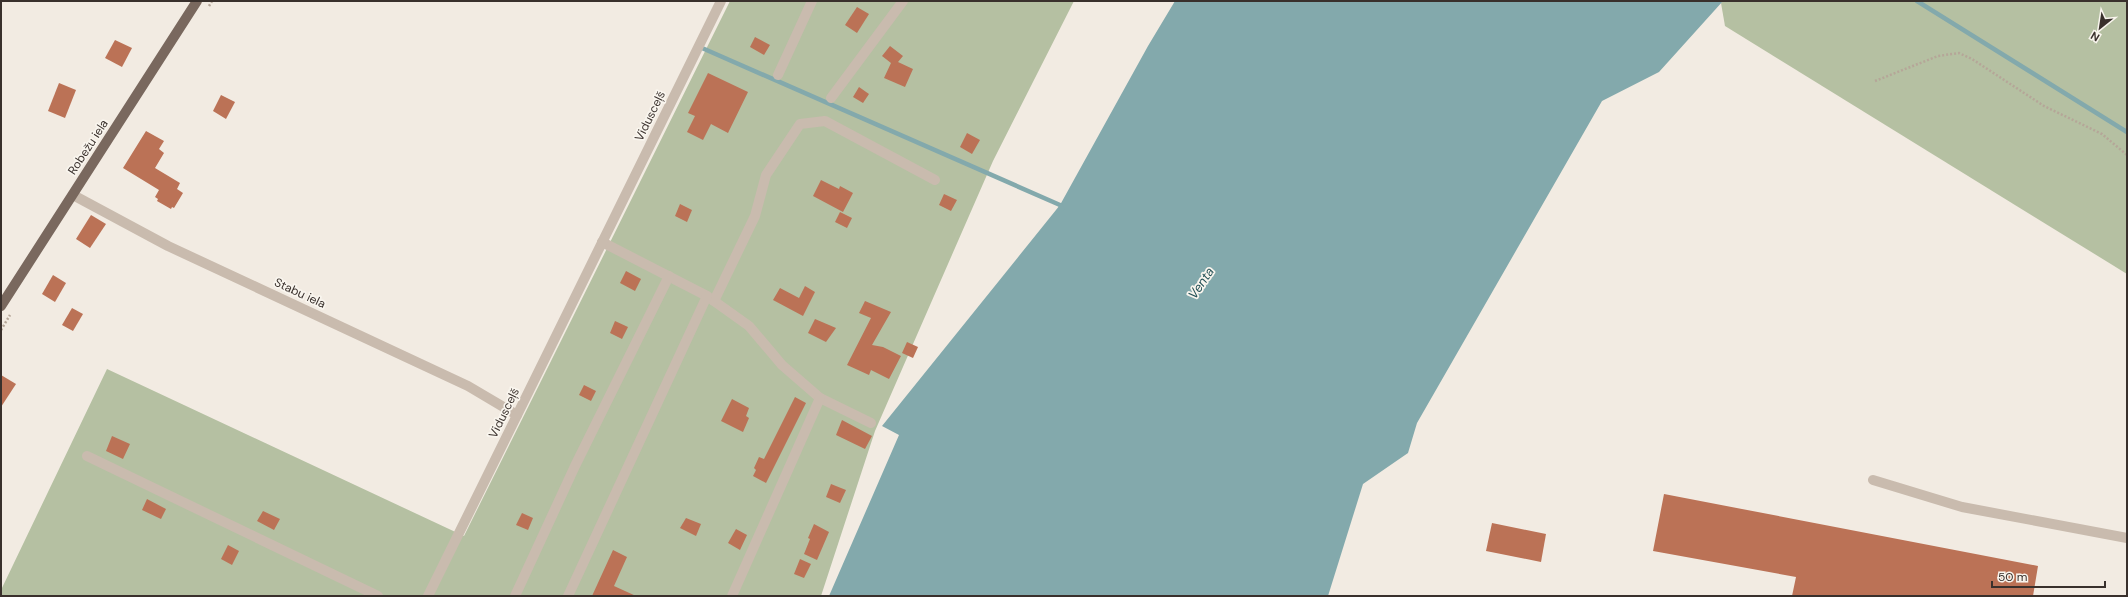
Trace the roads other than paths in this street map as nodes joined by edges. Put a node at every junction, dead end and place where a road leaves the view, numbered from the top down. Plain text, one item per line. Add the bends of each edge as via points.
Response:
1 (197, 1) edge
2 (720, 1) edge
3 (812, 1) edge
4 (903, 1) edge
5 (778, 75) dead end
6 (831, 98) dead end
7 (935, 180) dead end
8 (73, 195) junction
9 (602, 242) junction
10 (669, 276) junction
11 (711, 298) junction
12 (1, 306) edge
13 (820, 398) junction
14 (517, 415) junction
15 (871, 423) dead end
16 (87, 456) dead end
17 (1873, 480) dead end
18 (2127, 538) edge
19 (378, 596) edge
20 (428, 596) edge
21 (515, 596) edge
22 (568, 596) edge
23 (732, 596) edge

1 - 8 main road, Robežu iela
2 - 9 street, Vidusceļš
3 - 5 street
4 - 6 street
7 - 11 street via 825,121 800,124 766,175 754,216
8 - 12 main road, Robežu iela
8 - 14 street, Stabu iela via 168,246 468,386
9 - 10 street
9 - 14 street, Vidusceļš
10 - 11 street
10 - 21 street via 575,466
11 - 13 street via 749,326 782,365
11 - 22 street
13 - 15 street
13 - 23 street
14 - 20 street, Vidusceļš
16 - 19 street
17 - 18 street via 1962,507

